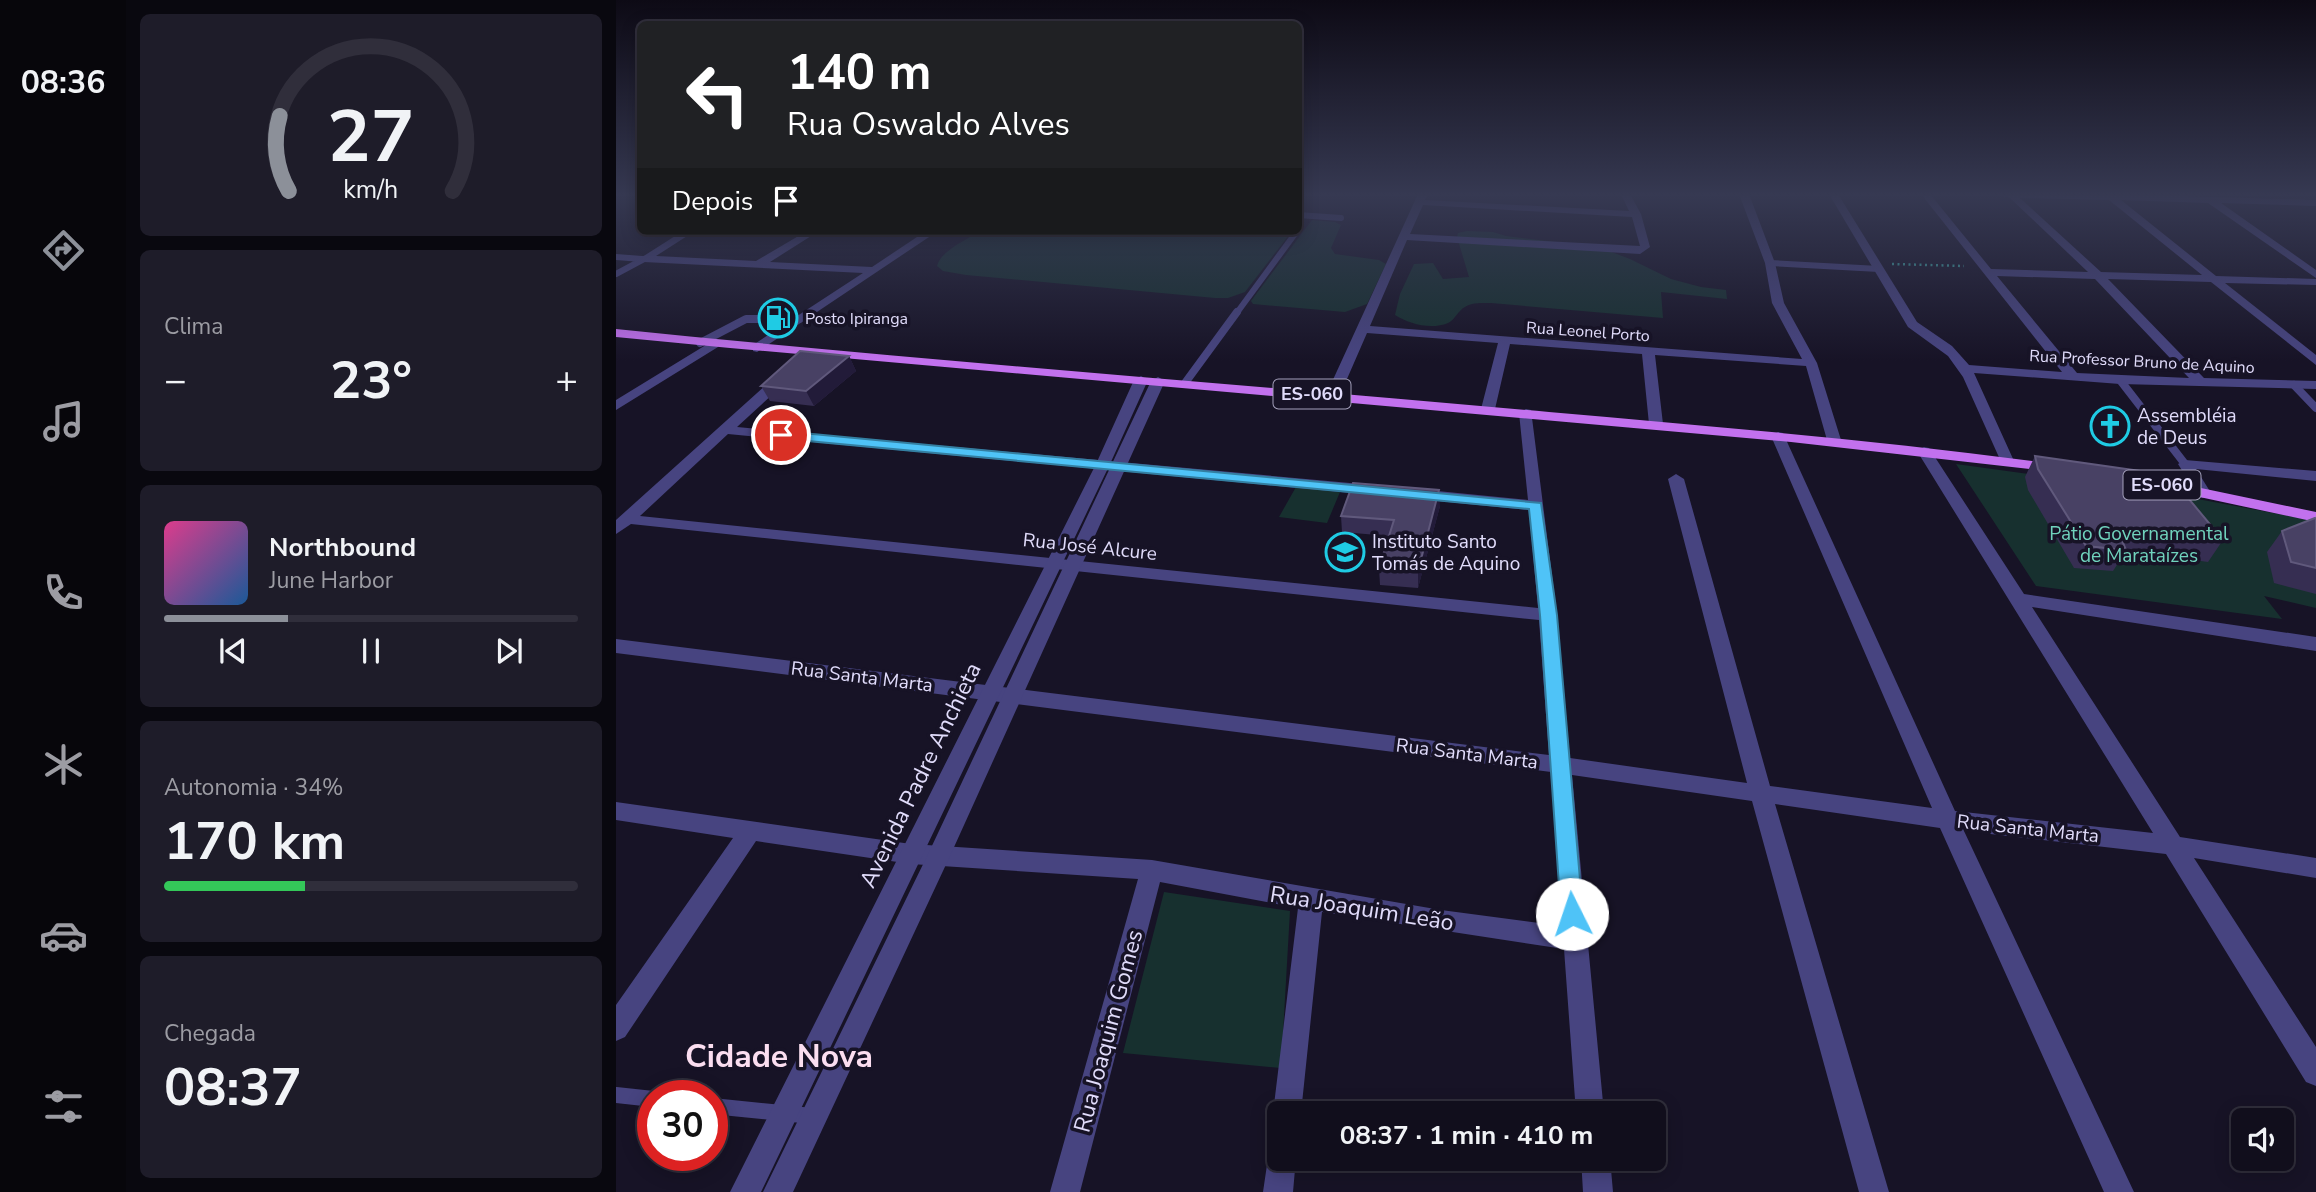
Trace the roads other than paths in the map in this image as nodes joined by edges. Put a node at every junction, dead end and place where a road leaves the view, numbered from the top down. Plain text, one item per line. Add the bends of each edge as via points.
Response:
1 (659, 250) edge
2 (783, 250) edge
3 (904, 250) edge
4 (1284, 250) edge
5 (1397, 250) edge
6 (1593, 250) edge
7 (1641, 250) edge
8 (1765, 250) edge
9 (1868, 250) edge
10 (1970, 250) edge
11 (2071, 250) edge
12 (2177, 250) edge
13 (2280, 250) edge
14 (616, 257) edge
15 (644, 259) junction
16 (1770, 263) junction
17 (755, 266) junction
18 (1878, 266) junction
19 (1985, 269) junction
20 (873, 270) junction
21 (616, 274) edge
22 (2316, 275) edge
23 (2099, 276) junction
24 (2215, 280) junction
25 (2316, 282) edge
26 (799, 319) junction
27 (1362, 329) junction
28 (616, 333) edge
29 (1504, 340) junction
30 (707, 343) junction
31 (757, 348) junction
32 (1648, 352) junction
33 (810, 353) junction
34 (2316, 361) edge
35 (1811, 363) junction
36 (1966, 369) junction
37 (2073, 377) junction
38 (1149, 380) junction
39 (2120, 380) junction
40 (2200, 382) junction
41 (1185, 383) junction
42 (2294, 385) junction
43 (2316, 385) edge
44 (1333, 395) junction
45 (616, 406) edge
46 (2316, 408) edge
47 (1488, 409) junction
48 (1526, 414) junction
49 (1656, 424) junction
50 (727, 430) junction
51 (1778, 436) junction
52 (1834, 440) junction
53 (1924, 451) junction
54 (2007, 461) junction
55 (2185, 464) junction
56 (1111, 465) junction
57 (2070, 470) edge
58 (2316, 476) edge
59 (1676, 479) dead end
60 (2149, 482) edge
61 (2203, 493) junction
62 (1536, 506) junction
63 (2316, 517) edge
64 (621, 524) edge
65 (1062, 564) junction
66 (2015, 598) junction
67 (1548, 615) junction
68 (2316, 644) edge
69 (616, 646) edge
70 (1001, 693) junction
71 (1561, 765) junction
72 (1760, 794) junction
73 (616, 811) edge
74 (1948, 820) junction
75 (750, 831) junction
76 (2171, 845) junction
77 (911, 854) junction
78 (939, 856) junction
79 (2316, 868) edge
80 (1152, 870) junction
81 (1311, 900) junction
82 (1574, 939) junction
83 (616, 1028) edge
84 (2316, 1072) edge
85 (616, 1095) edge
86 (637, 1097) edge
87 (1288, 1101) edge
88 (1589, 1101) edge
89 (728, 1108) edge
90 (783, 1114) junction
91 (812, 1116) junction
92 (1280, 1171) edge
93 (1596, 1171) edge
94 (745, 1192) edge
95 (778, 1192) edge
96 (1065, 1192) edge
97 (1278, 1192) edge
98 (1598, 1192) edge
99 (1874, 1192) edge
100 (2119, 1192) edge

1 - 15 street
2 - 17 street
3 - 20 street
4 - 41 lane
5 - 27 street
6 - 7 street
8 - 16 street
9 - 18 street
10 - 19 street
11 - 23 street
12 - 24 street
13 - 22 street
14 - 15 lane
15 - 17 street
15 - 21 lane
16 - 18 lane
16 - 35 street via 1782,313
17 - 20 street
18 - 36 street via 1912,324
19 - 23 street
19 - 37 street
20 - 26 street
23 - 24 street
23 - 40 street
24 - 25 street
24 - 34 street
26 - 30 lane via 743,318
26 - 31 street
27 - 29 street, Rua Leonel Porto
27 - 44 street
28 - 30 main road, ES-060
29 - 32 street, Rua Leonel Porto
29 - 47 street
30 - 31 main road, ES-060
30 - 45 street
31 - 33 main road, ES-060
32 - 35 street, Rua Leonel Porto
32 - 49 street
33 - 38 main road, ES-060
33 - 50 street
35 - 52 street
36 - 37 street, Rua Professor Bruno de Aquino
36 - 54 street
37 - 39 street, Rua Professor Bruno de Aquino
38 - 41 main road, ES-060
38 - 56 street, Avenida Padre Anchieta
39 - 40 street, Rua Professor Bruno de Aquino
39 - 55 lane
40 - 42 street, Rua Professor Bruno de Aquino
41 - 44 main road, ES-060
42 - 43 street, Rua Professor Bruno de Aquino
42 - 46 lane
44 - 47 main road, ES-060
47 - 48 main road, ES-060
48 - 49 main road, ES-060
48 - 62 street
49 - 51 main road, ES-060
50 - 56 street
50 - 64 street
51 - 52 main road, ES-060
51 - 74 street
52 - 53 main road, ES-060
53 - 54 main road, ES-060
53 - 66 street
54 - 57 main road, ES-060
55 - 58 street
55 - 61 street
56 - 62 street
56 - 65 street, Avenida Padre Anchieta
59 - 72 street
60 - 61 main road, ES-060
61 - 63 main road, ES-060
62 - 67 street
64 - 65 street, Rua José Alcure
65 - 67 street, Rua José Alcure
65 - 70 street, Avenida Padre Anchieta
66 - 68 street
66 - 76 street
67 - 71 street
69 - 70 street, Rua Santa Marta
70 - 71 street, Rua Santa Marta
70 - 77 street, Avenida Padre Anchieta
70 - 78 street, Avenida Padre Anchieta
71 - 72 street, Rua Santa Marta
71 - 82 street
72 - 74 street, Rua Santa Marta
72 - 99 street
73 - 75 street, Rua Joaquim Leão
74 - 76 street, Rua Santa Marta
74 - 100 street
75 - 77 street, Rua Joaquim Leão
75 - 83 street
76 - 79 street, Rua Santa Marta
76 - 84 street
77 - 78 street, Rua Joaquim Leão
77 - 90 street, Avenida Padre Anchieta
78 - 80 street, Rua Joaquim Leão
78 - 91 street, Avenida Padre Anchieta
80 - 81 street, Rua Joaquim Leão
80 - 96 street, Rua Joaquim Gomes
81 - 82 street, Rua Joaquim Leão
81 - 87 street
82 - 88 street
85 - 86 lane
89 - 90 lane
90 - 91 lane
90 - 94 street, Avenida Padre Anchieta
91 - 95 street, Avenida Padre Anchieta
92 - 97 street
93 - 98 street

